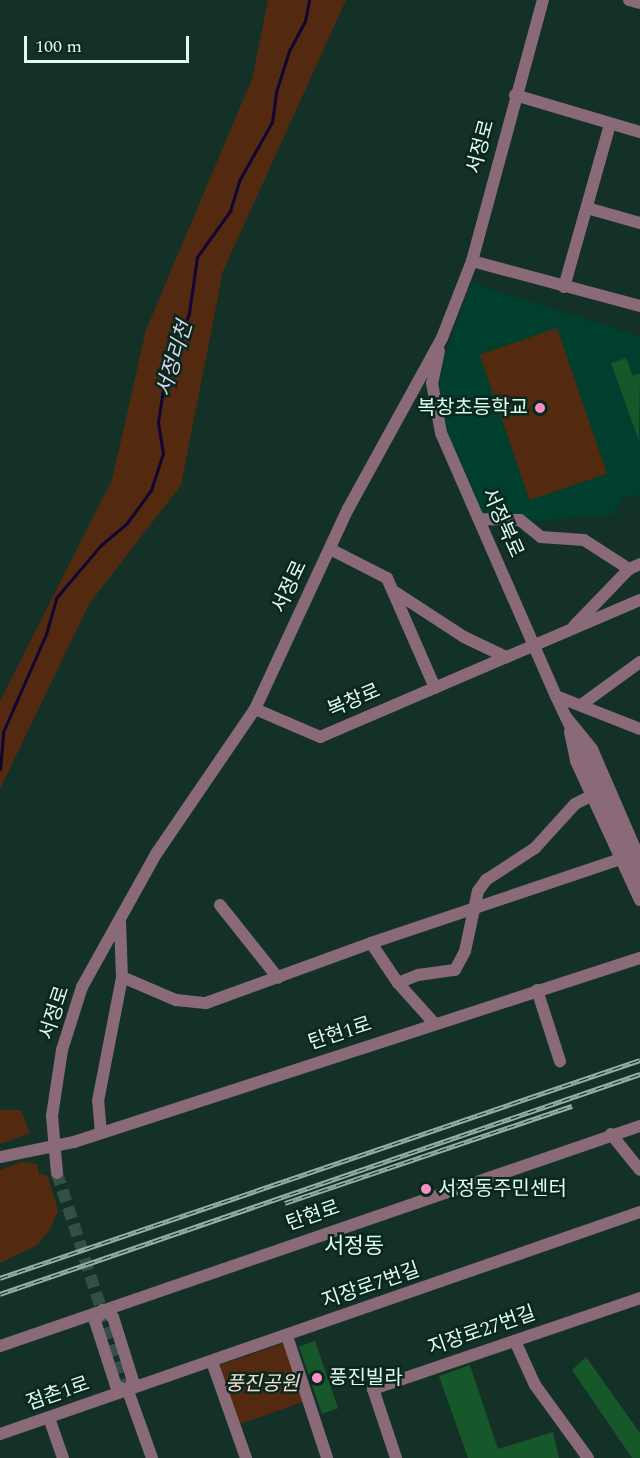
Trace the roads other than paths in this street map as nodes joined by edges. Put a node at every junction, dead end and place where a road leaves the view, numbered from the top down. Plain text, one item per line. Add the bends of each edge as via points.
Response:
1 (543, 0) edge
2 (629, 0) edge
3 (640, 3) edge
4 (515, 95) junction
5 (610, 124) junction
6 (640, 132) edge
7 (587, 208) junction
8 (640, 223) edge
9 (472, 261) junction
10 (564, 287) junction
11 (640, 306) edge
12 (442, 338) junction
13 (479, 519) junction
14 (330, 549) junction
15 (634, 566) edge
16 (395, 592) junction
17 (640, 600) edge
18 (570, 631) junction
19 (534, 645) junction
20 (506, 657) junction
21 (640, 662) edge
22 (435, 688) junction
23 (556, 696) junction
24 (581, 705) junction
25 (255, 710) junction
26 (566, 717) junction
27 (640, 729) edge
28 (592, 795) junction
29 (639, 855) edge
30 (622, 858) junction
31 (640, 881) edge
32 (640, 900) edge
33 (220, 905) dead end
34 (474, 908) junction
35 (120, 921) junction
36 (371, 944) junction
37 (640, 958) edge
38 (122, 977) junction
39 (278, 978) junction
40 (398, 983) junction
41 (537, 990) junction
42 (434, 1023) junction
43 (560, 1060) dead end
44 (640, 1126) edge
45 (101, 1132) junction
46 (611, 1134) junction
47 (53, 1145) junction
48 (0, 1158) edge
49 (640, 1170) edge
50 (57, 1173) tunnel mouth
51 (640, 1212) edge
52 (640, 1298) edge
53 (103, 1310) junction
54 (286, 1336) junction
55 (515, 1341) junction
56 (0, 1346) edge
57 (212, 1362) junction
58 (128, 1391) junction
59 (49, 1418) junction
60 (0, 1434) edge
61 (63, 1458) edge
62 (152, 1458) edge
63 (246, 1458) edge
64 (327, 1458) edge
65 (396, 1458) edge
66 (588, 1458) edge

1 - 4 street, 서정로
2 - 3 street
4 - 5 street
4 - 9 street, 서정로
5 - 6 street
5 - 7 street
7 - 8 street
7 - 10 street
9 - 10 street
9 - 12 street, 서정로
10 - 11 street
12 - 13 street, 서정북로 via 432,383 441,433
12 - 14 street, 서정로
13 - 15 street via 520,520 541,537 584,540
13 - 19 street, 서정북로
14 - 16 street via 387,578
14 - 25 street, 서정로
15 - 18 street
16 - 20 street via 464,637
16 - 22 street
17 - 18 street, 복창로
18 - 19 street, 복창로
19 - 20 street, 복창로
19 - 23 street, 서정북로
20 - 22 street, 복창로
21 - 24 street
22 - 25 street, 복창로 via 320,737
23 - 24 street
23 - 26 street, 서정북로
24 - 27 street
25 - 35 street, 서정로 via 156,854
26 - 28 street via 576,761
26 - 29 street via 592,749
26 - 31 street, bridge
28 - 30 street
28 - 34 street via 575,804 535,848 486,880 478,891
29 - 30 street
30 - 32 street
30 - 34 street
33 - 39 street
34 - 36 street
34 - 40 street via 465,951 455,970 418,975
35 - 38 street
35 - 47 street, 서정로 via 71,1014 52,1116
36 - 39 street
36 - 40 street
37 - 41 street, 탄현1로
38 - 39 street via 176,1000 206,1003
38 - 45 street via 98,1101
40 - 42 street
41 - 42 street, 탄현1로
41 - 43 street
42 - 45 street, 탄현1로
44 - 46 street, 탄현로
45 - 47 street, 탄현1로
46 - 49 street
46 - 53 street, 탄현로
47 - 48 street, 탄현1로
47 - 50 street, 서정로
51 - 54 street, 지장로7번길
52 - 55 street, 지장로27번길
53 - 56 street, 탄현로
53 - 58 street via 113,1317 133,1381
53 - 58 street via 95,1321 116,1386
54 - 57 street, 지장로7번길
54 - 64 street
55 - 65 street, 지장로27번길 via 372,1389
55 - 66 street via 535,1385
57 - 58 street, 점촌1로
57 - 63 street
58 - 59 street, 점촌1로
58 - 62 street
59 - 60 street, 점촌1로
59 - 61 street

